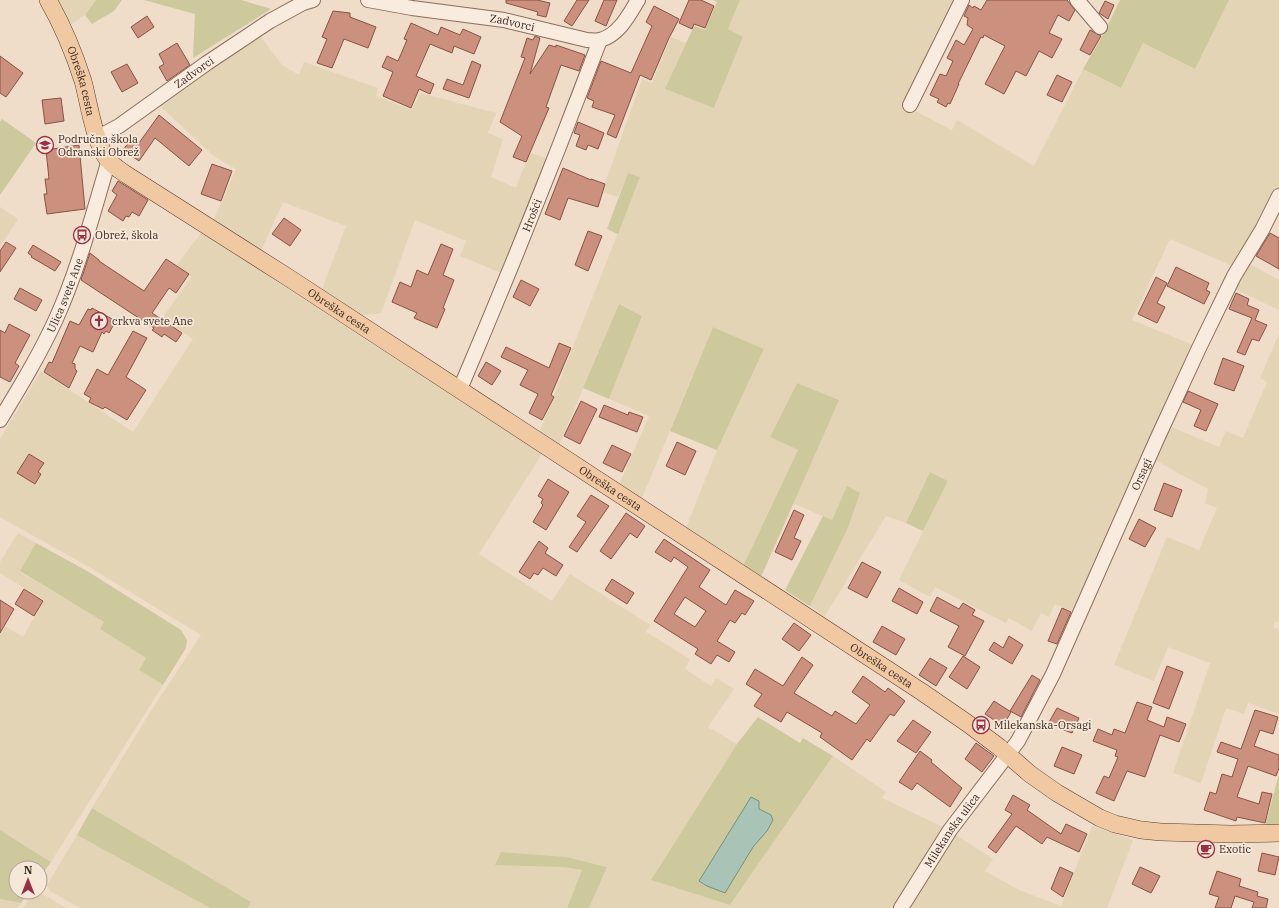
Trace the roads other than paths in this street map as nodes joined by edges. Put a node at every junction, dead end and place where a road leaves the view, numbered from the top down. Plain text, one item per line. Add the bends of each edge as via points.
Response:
1 (48, 0) edge
2 (314, 0) edge
3 (368, 0) edge
4 (638, 0) edge
5 (962, 0) edge
6 (1077, 0) edge
7 (432, 5) edge
8 (1100, 27) dead end
9 (600, 40) junction
10 (910, 105) dead end
11 (98, 137) junction
12 (109, 160) junction
13 (1279, 196) edge
14 (460, 389) junction
15 (0, 420) edge
16 (1008, 755) junction
17 (1279, 833) edge
18 (901, 908) edge

1 - 11 main road, Obreška cesta via 72,49
2 - 11 street, Zadvorci via 303,3 270,21 119,126
3 - 7 street, Zadvorci
4 - 9 street via 618,30
5 - 10 street
6 - 8 street
7 - 9 street, Zadvorci via 587,40
9 - 14 street, Hrošći via 508,277
11 - 12 main road, Obreška cesta
12 - 14 main road, Obreška cesta via 127,175
12 - 15 street, Ulica svete Ane via 86,235 56,318 39,354
13 - 16 street, Orsagi via 1234,276 1199,348 1053,674
14 - 16 main road, Obreška cesta via 922,692
16 - 17 main road, Obreška cesta via 1057,793 1115,824 1161,832
16 - 18 street, Milekanska ulica via 950,830

